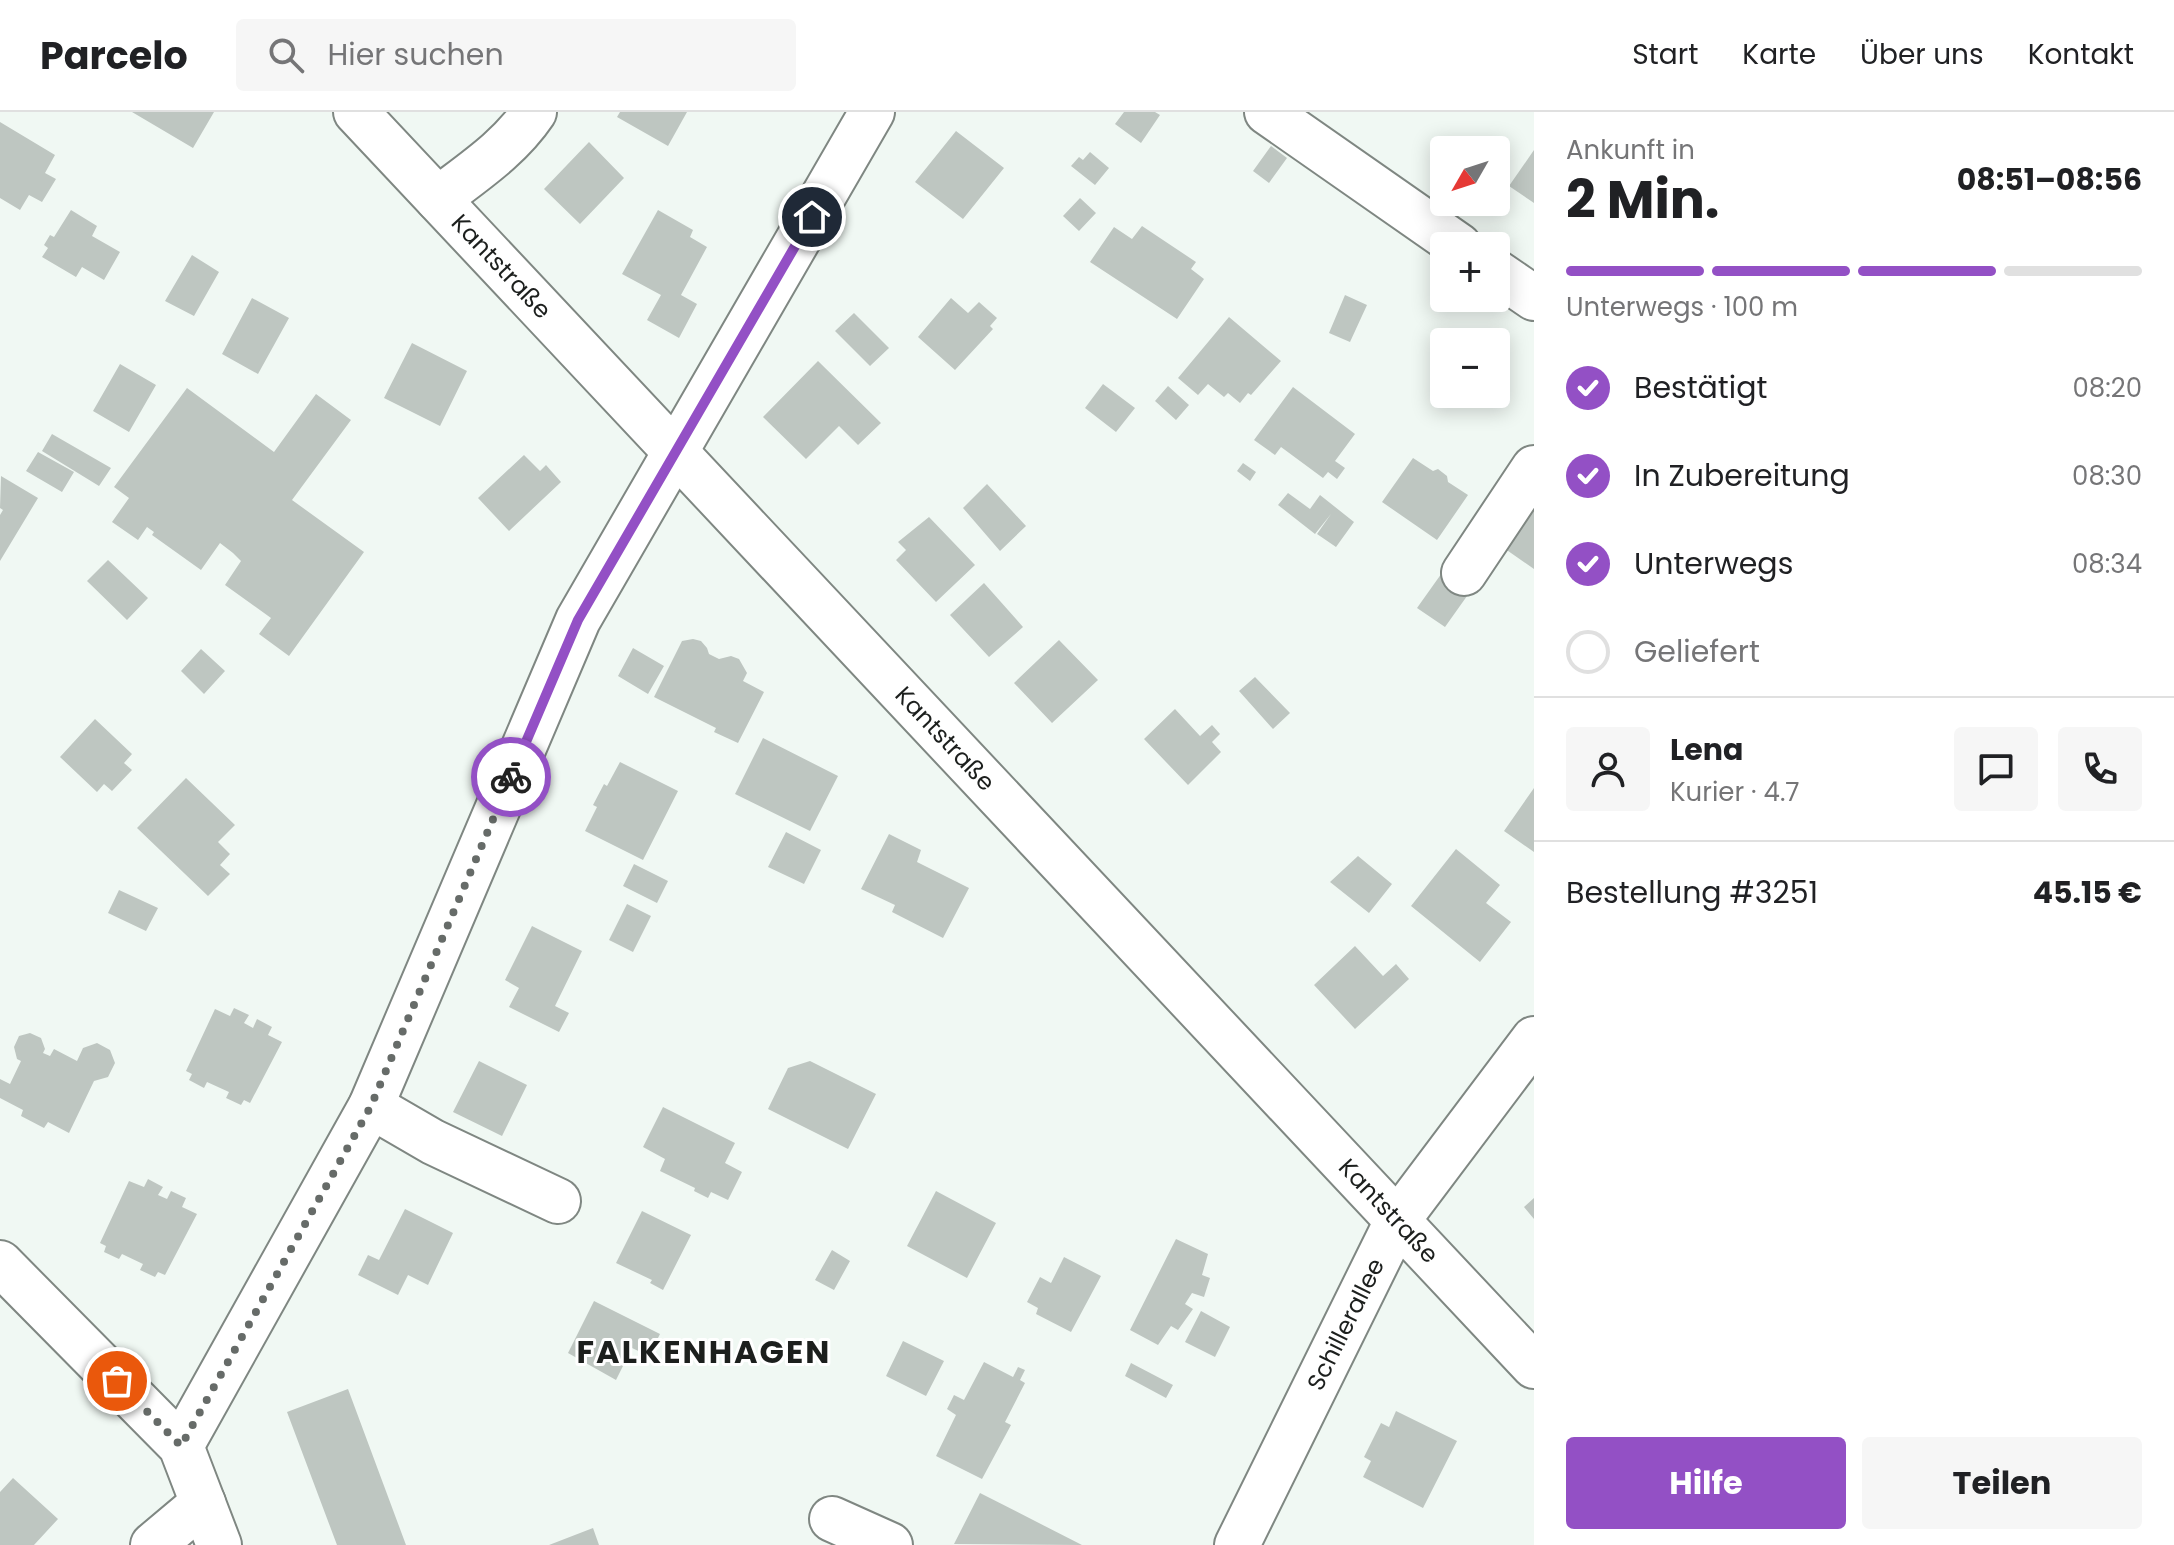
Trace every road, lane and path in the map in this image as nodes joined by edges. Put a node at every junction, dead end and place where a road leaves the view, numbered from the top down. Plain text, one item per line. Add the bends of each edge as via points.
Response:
1 (356, 112) edge
2 (534, 112) edge
3 (872, 112) edge
4 (1267, 112) edge
5 (438, 199) junction
6 (1439, 232) edge
7 (1510, 282) edge
8 (1534, 298) edge
9 (676, 453) junction
10 (1534, 468) edge
11 (1464, 573) dead end
12 (1534, 1039) edge
13 (371, 1106) junction
14 (558, 1201) dead end
15 (1397, 1221) junction
16 (0, 1263) edge
17 (1534, 1366) edge
18 (181, 1446) junction
19 (203, 1503) junction
20 (832, 1519) dead end
21 (153, 1545) edge
22 (219, 1545) edge
23 (890, 1545) edge
24 (1237, 1545) edge

1 - 5 street, Kantstraße
2 - 5 street via 497,156
3 - 9 street
4 - 6 street
5 - 9 street, Kantstraße
7 - 8 street
9 - 13 street via 578,620
9 - 15 street, Kantstraße
10 - 11 street
12 - 15 street, Schillerallee
13 - 14 street via 433,1142
13 - 18 street
15 - 17 street, Kantstraße
15 - 24 street, Schillerallee
16 - 18 street
18 - 19 street
19 - 21 street
19 - 22 street
20 - 23 street

